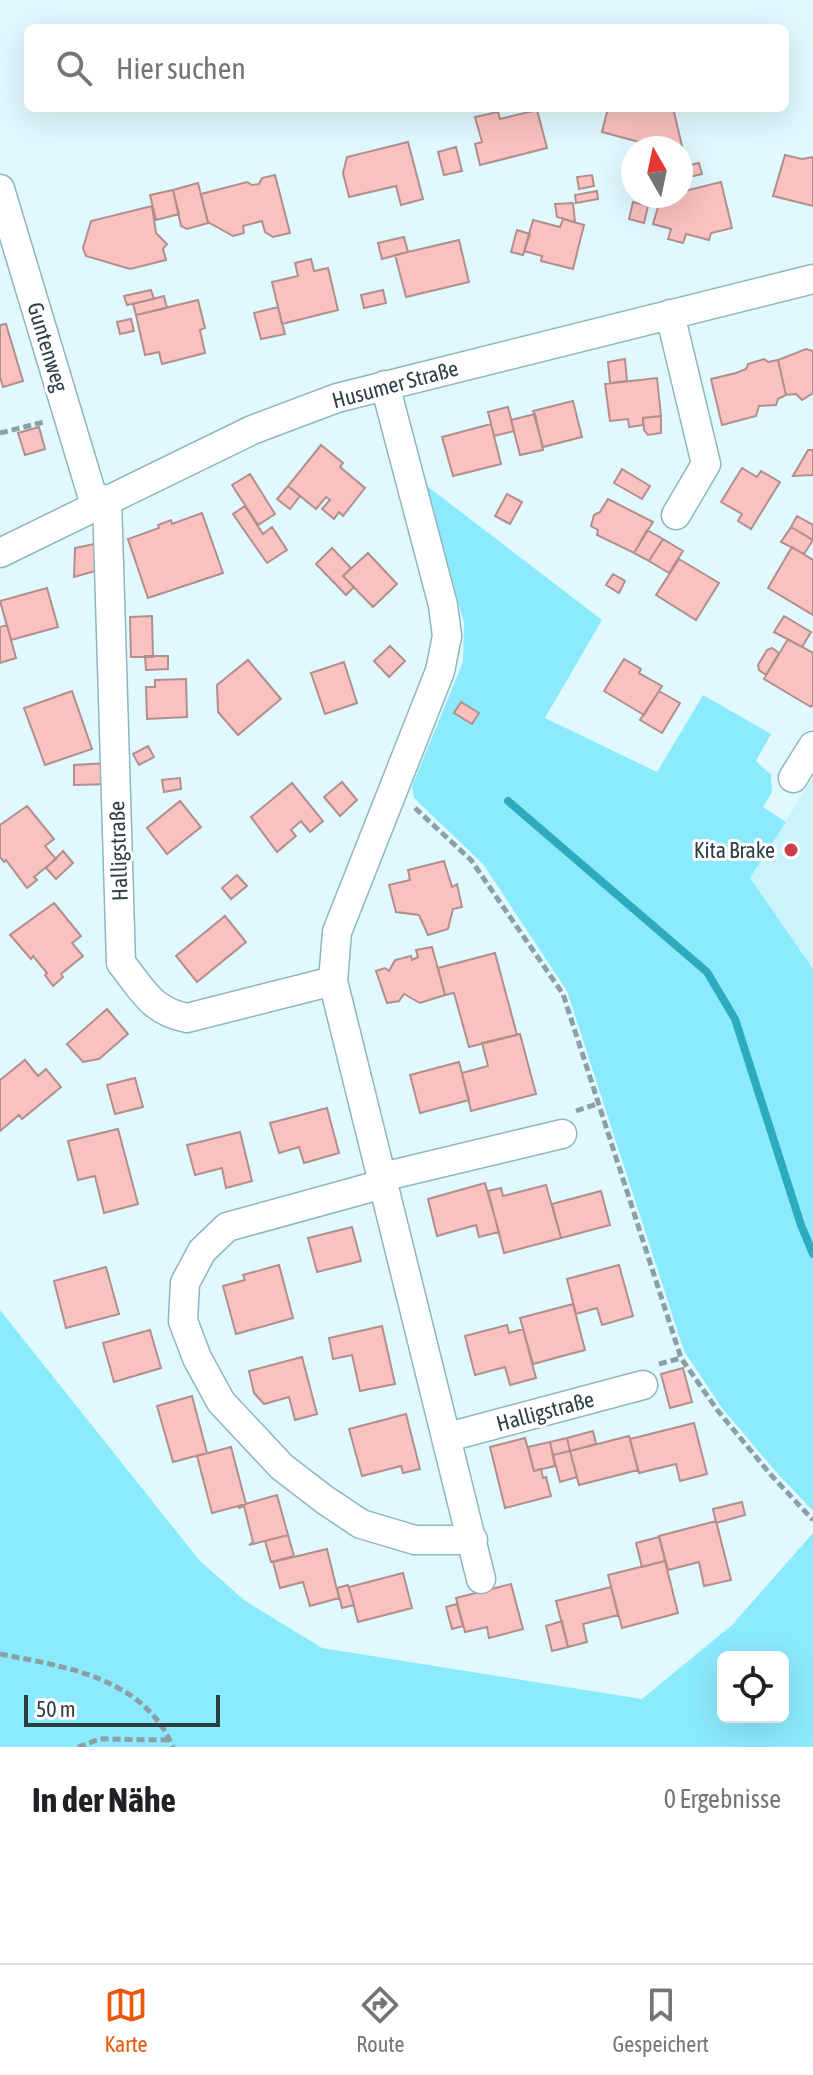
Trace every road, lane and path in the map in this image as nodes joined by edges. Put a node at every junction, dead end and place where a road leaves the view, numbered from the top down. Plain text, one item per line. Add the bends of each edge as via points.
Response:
1 (0, 189) edge
2 (813, 279) edge
3 (670, 314) junction
4 (385, 385) junction
5 (68, 415) junction
6 (0, 433) edge
7 (101, 502) junction
8 (676, 515) dead end
9 (0, 553) edge
10 (813, 746) edge
11 (793, 778) dead end
12 (394, 788) junction
13 (333, 981) junction
14 (562, 1134) dead end
15 (383, 1181) junction
16 (643, 1385) dead end
17 (448, 1437) junction
18 (813, 1520) edge
19 (473, 1540) junction
20 (481, 1579) dead end
21 (0, 1654) edge
22 (172, 1744) edge
23 (78, 1747) edge

1 - 5 street, Guntenweg
2 - 3 street, Husumer Straße
3 - 4 street, Husumer Straße
3 - 8 street via 706,464
4 - 7 street, Husumer Straße via 288,415
4 - 12 street via 447,636 440,671
5 - 6 path
5 - 7 street, Guntenweg
7 - 9 street, Husumer Straße
7 - 13 street, Halligstraße via 121,963 156,1007 187,1018
10 - 11 street
12 - 13 street via 337,932
12 - 18 path via 471,860 563,994 681,1358 718,1411
13 - 15 street
14 - 15 street
15 - 17 street
15 - 19 street via 227,1227 202,1251 185,1283 183,1321 221,1402 282,1467 325,1500 361,1524 415,1540
16 - 17 street, Halligstraße
17 - 19 street
19 - 20 street
21 - 22 path via 87,1673 125,1689
22 - 23 path via 100,1739

